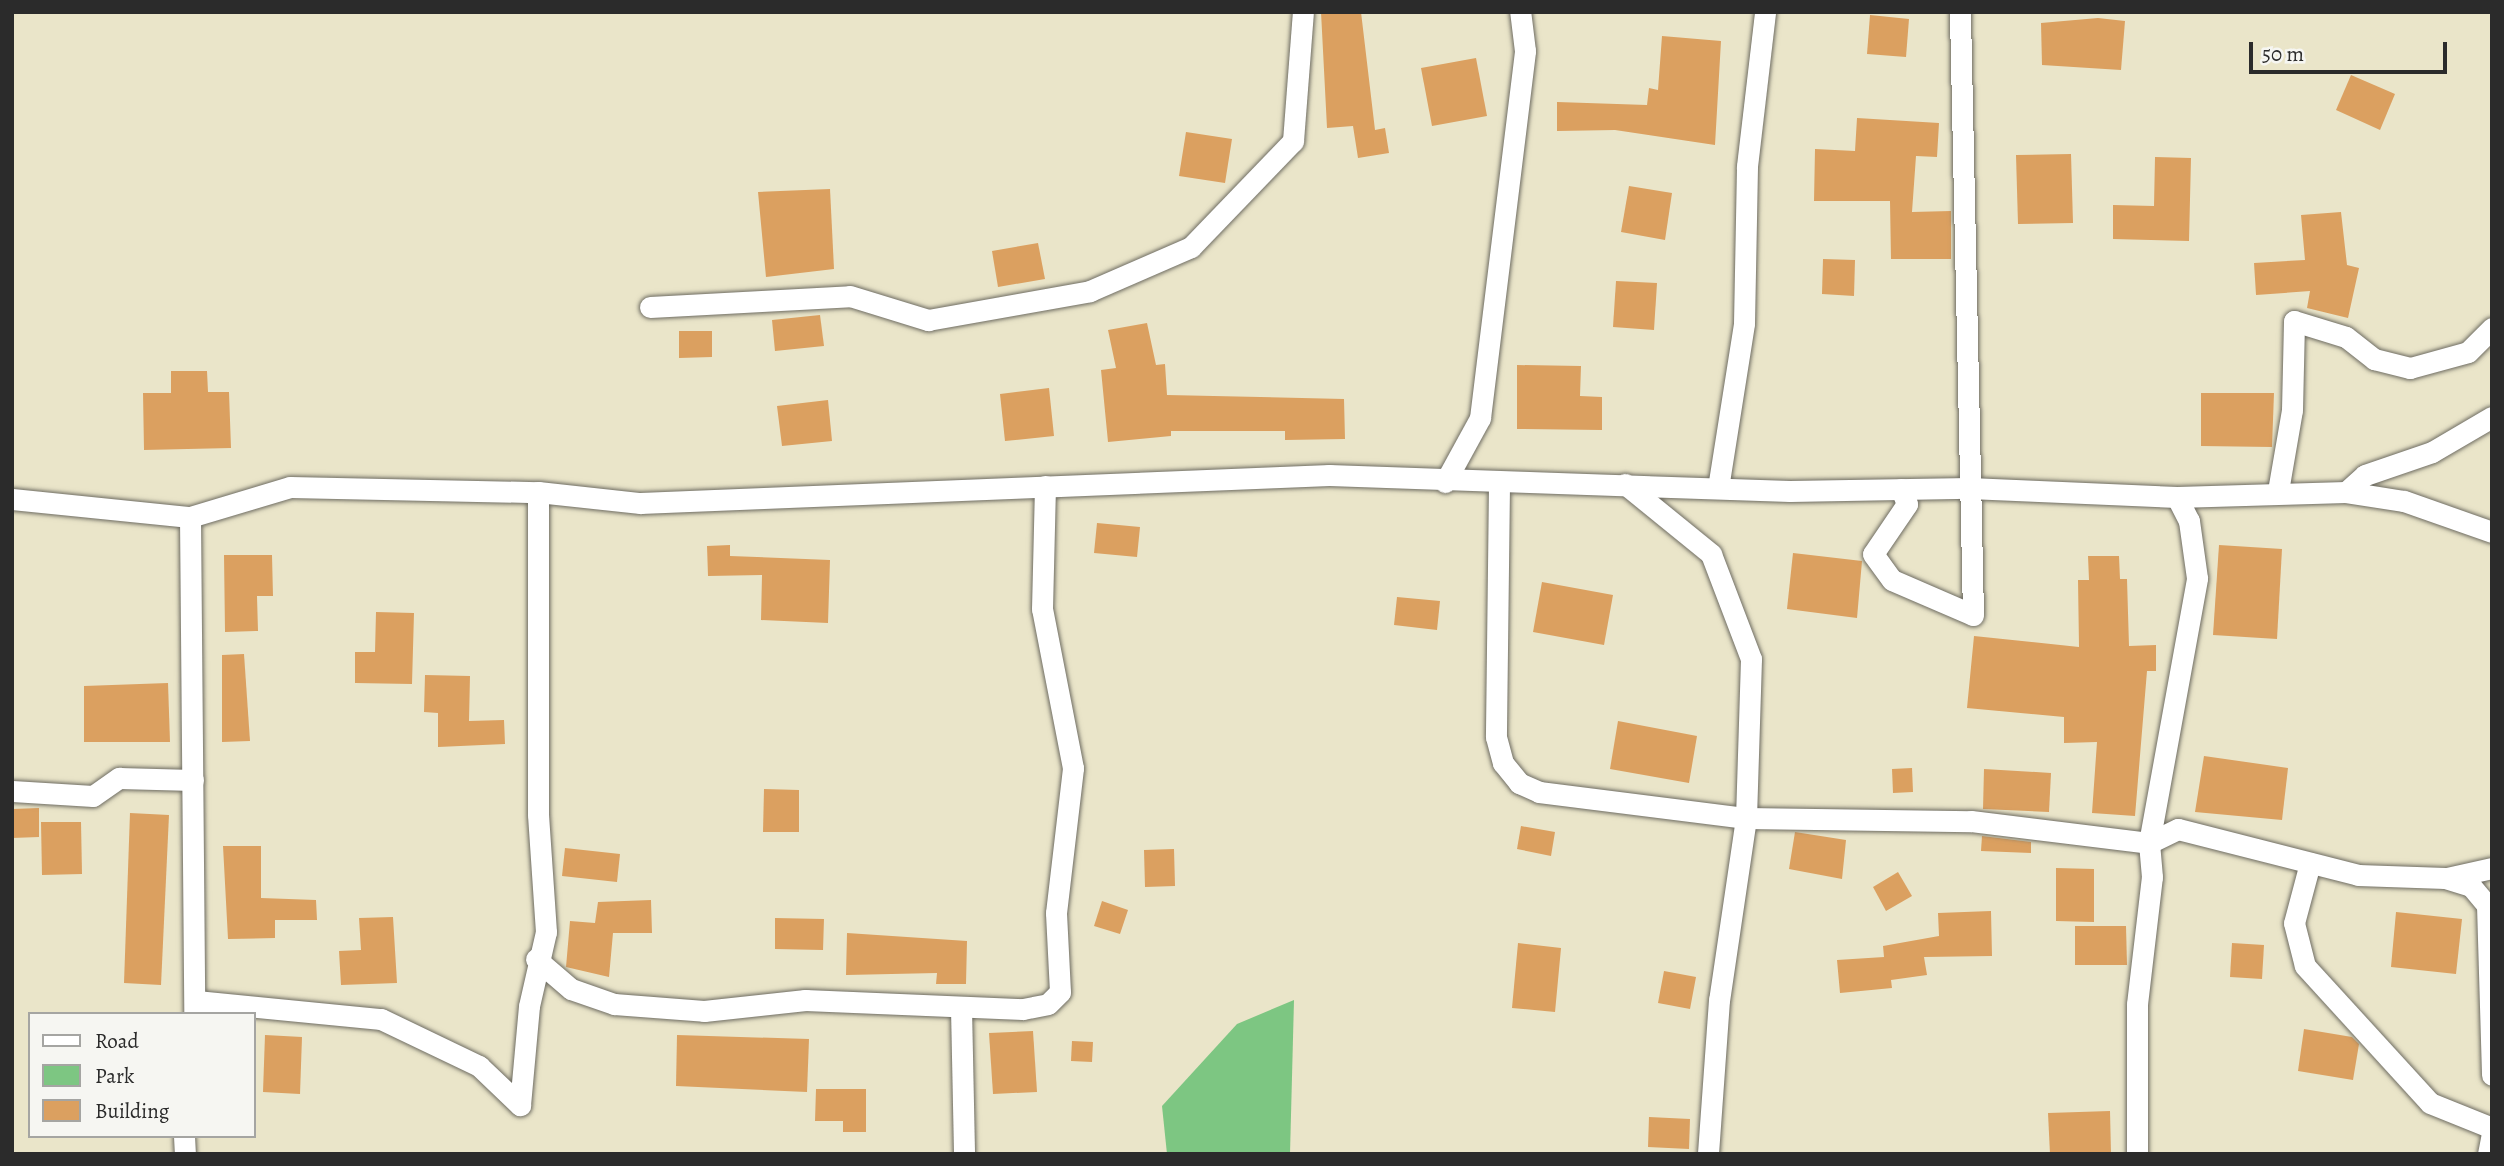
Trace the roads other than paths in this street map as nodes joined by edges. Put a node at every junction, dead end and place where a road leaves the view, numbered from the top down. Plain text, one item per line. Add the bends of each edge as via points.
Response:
1 (1303, 12) edge
2 (1521, 12) edge
3 (1765, 12) edge
4 (1960, 12) edge
5 (650, 307) dead end
6 (2492, 328) edge
7 (2492, 417) edge
8 (1445, 482) junction
9 (1625, 484) junction
10 (1499, 485) junction
11 (1045, 486) junction
12 (1718, 488) junction
13 (1969, 488) junction
14 (1901, 489) junction
15 (2278, 491) junction
16 (538, 492) junction
17 (2346, 492) junction
18 (2177, 497) junction
19 (12, 499) edge
20 (190, 517) junction
21 (2492, 532) edge
22 (193, 780) junction
23 (12, 791) edge
24 (1746, 818) junction
25 (2149, 843) junction
26 (2310, 863) junction
27 (2492, 868) edge
28 (2445, 878) junction
29 (536, 959) junction
30 (195, 1008) edge
31 (961, 1008) junction
32 (2492, 1075) edge
33 (2492, 1128) edge
34 (2492, 1134) edge
35 (964, 1154) edge
36 (1708, 1154) edge
37 (2137, 1154) edge
38 (2488, 1154) edge

1 - 5 street via 1293,141 1191,247 1090,290 928,320 850,296
2 - 8 street via 1525,51 1480,418
3 - 12 street via 1747,166 1744,323
4 - 13 street
6 - 15 street via 2468,352 2410,368 2374,359 2346,337 2294,321 2292,410
7 - 17 street via 2432,452 2365,475
8 - 10 street
8 - 11 street via 1329,475
9 - 10 street
9 - 12 street
9 - 24 street via 1711,554 1752,659
10 - 24 street via 1496,737 1503,763 1519,783 1539,792
11 - 16 street via 640,503
11 - 31 street via 1042,609 1073,768 1056,923 1060,992 1048,1004 1023,1009
12 - 14 street
13 - 14 street
13 - 14 street via 1973,615 1892,580 1873,554 1907,504
13 - 18 street
15 - 17 street
15 - 18 street
16 - 20 street via 290,487
16 - 29 street via 538,814 547,894 546,932
17 - 21 street via 2404,501
18 - 25 street via 2189,521 2197,578
19 - 20 street
20 - 22 street
22 - 23 street via 119,778 93,796
22 - 30 street
24 - 25 street via 1971,821
24 - 36 street via 1719,1000
25 - 26 street via 2178,829 2211,832
25 - 37 street via 2152,877 2137,1004
26 - 28 street via 2358,875
26 - 33 street via 2294,923 2305,966 2430,1103
27 - 28 street
28 - 32 street via 2471,887 2487,905
29 - 30 street via 520,1105 479,1066 381,1019
29 - 31 street via 571,989 614,1004 704,1011 805,1000
31 - 35 street
34 - 38 street

